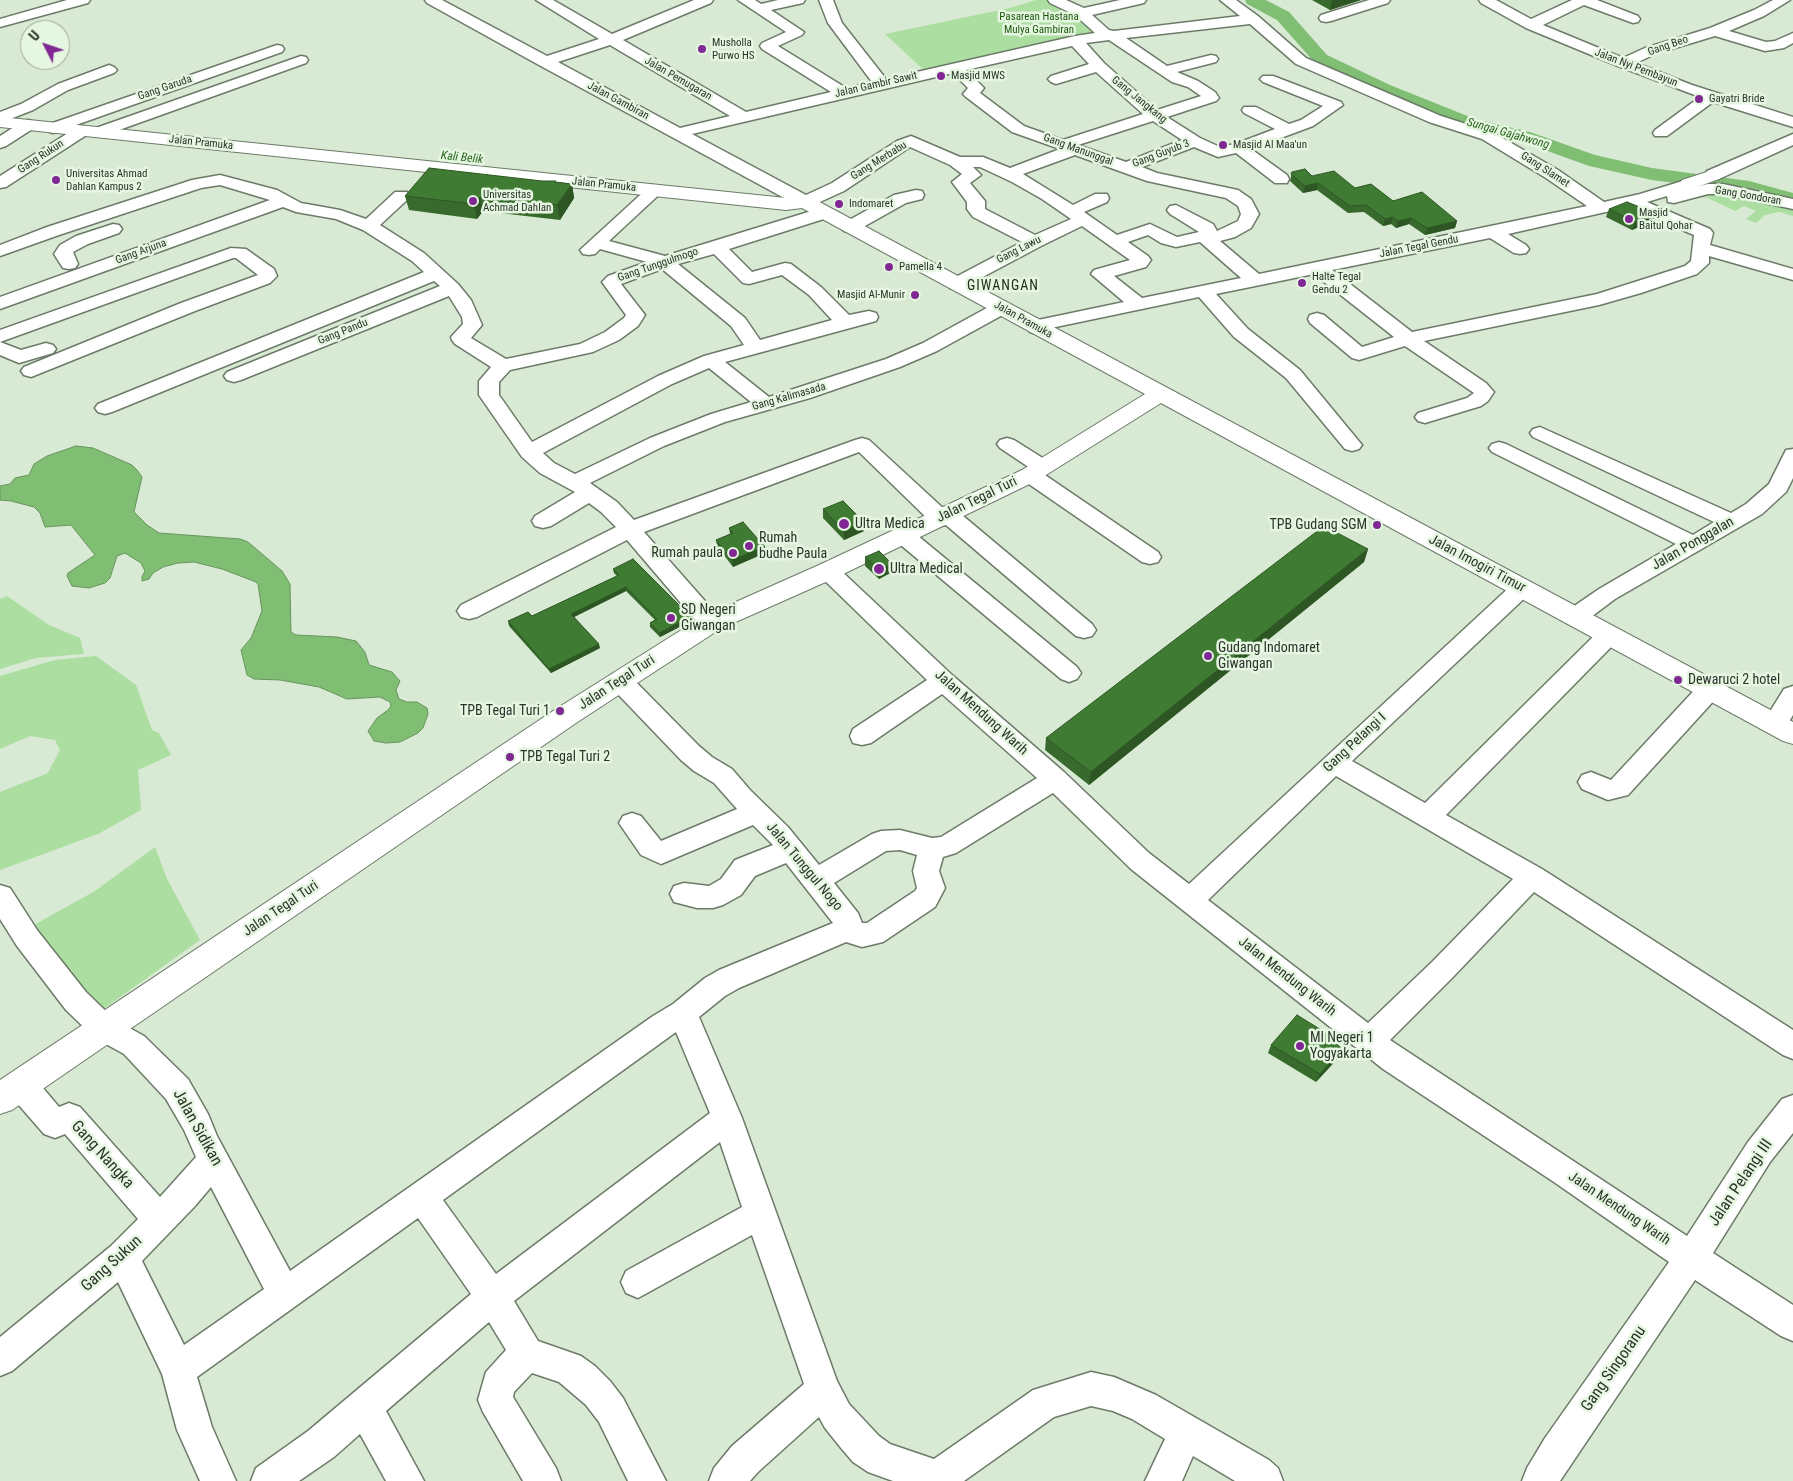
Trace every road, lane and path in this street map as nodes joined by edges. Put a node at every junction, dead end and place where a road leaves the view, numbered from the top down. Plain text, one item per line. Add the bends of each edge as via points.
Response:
1 (83, 0) edge
2 (432, 0) edge
3 (567, 0) edge
4 (706, 0) edge
5 (745, 0) edge
6 (798, 0) edge
7 (826, 0) edge
8 (1055, 0) edge
9 (1139, 0) edge
10 (1227, 0) edge
11 (1383, 0) edge
12 (1486, 0) edge
13 (1584, 0) edge
14 (1778, 1) edge
15 (547, 3) edge
16 (760, 8) junction
17 (1082, 14) junction
18 (1326, 18) dead end
19 (1252, 19) junction
20 (1633, 19) dead end
21 (0, 23) edge
22 (1531, 25) junction
23 (1714, 31) junction
24 (1108, 35) junction
25 (1793, 37) edge
26 (611, 40) junction
27 (1075, 40) junction
28 (277, 49) dead end
29 (1321, 53) dead end
30 (1296, 57) junction
31 (1212, 59) dead end
32 (301, 60) dead end
33 (544, 62) junction
34 (1623, 63) junction
35 (1099, 66) junction
36 (955, 67) junction
37 (109, 70) dead end
38 (1164, 71) junction
39 (1268, 79) dead end
40 (889, 83) junction
41 (844, 92) junction
42 (914, 92) dead end
43 (1054, 95) dead end
44 (1712, 96) junction
45 (59, 107) dead end
46 (1250, 110) dead end
47 (1154, 115) junction
48 (744, 117) junction
49 (5, 120) edge
50 (1793, 122) edge
51 (53, 128) junction
52 (1288, 130) junction
53 (90, 132) junction
54 (1661, 132) dead end
55 (677, 133) junction
56 (1793, 139) edge
57 (1194, 141) junction
58 (0, 143) edge
59 (1070, 147) junction
60 (1239, 148) junction
61 (1781, 153) edge
62 (957, 162) junction
63 (1128, 167) junction
64 (1009, 174) junction
65 (1713, 175) joint
66 (0, 183) edge
67 (1264, 184) dead end
68 (1689, 184) joint
69 (240, 185) junction
70 (656, 190) junction
71 (916, 195) dead end
72 (401, 196) dead end
73 (277, 198) junction
74 (1101, 198) dead end
75 (1637, 200) junction
76 (805, 202) junction
77 (1793, 204) edge
78 (1600, 207) junction
79 (1176, 210) dead end
80 (824, 213) junction
81 (1078, 215) junction
82 (369, 226) junction
83 (850, 227) junction
84 (1493, 232) junction
85 (1205, 238) junction
86 (1115, 241) junction
87 (1035, 242) junction
88 (716, 246) junction
89 (1701, 248) junction
90 (1520, 249) dead end
91 (0, 251) edge
92 (665, 262) junction
93 (69, 264) junction
94 (1318, 268) junction
95 (435, 274) junction
96 (1793, 275) edge
97 (1255, 280) junction
98 (956, 284) junction
99 (0, 287) edge
100 (452, 288) junction
101 (1203, 291) junction
102 (0, 303) edge
103 (1139, 304) junction
104 (1002, 308) junction
105 (869, 318) dead end
106 (1317, 319) dead end
107 (845, 322) junction
108 (1037, 328) junction
109 (0, 336) edge
110 (1408, 339) junction
111 (755, 347) junction
112 (0, 348) edge
113 (46, 349) dead end
114 (711, 360) junction
115 (503, 366) junction
116 (1112, 368) junction
117 (31, 371) dead end
118 (234, 376) dead end
119 (1162, 394) junction
120 (765, 404) junction
121 (105, 408) dead end
122 (1129, 414) junction
123 (1425, 417) dead end
124 (1213, 422) junction
125 (1540, 432) dead end
126 (1007, 444) dead end
127 (1352, 445) dead end
128 (1499, 448) dead end
129 (529, 452) junction
130 (1791, 452) edge
131 (1036, 471) junction
132 (582, 488) junction
133 (1785, 490) edge
134 (944, 517) junction
135 (543, 521) dead end
136 (1732, 522) junction
137 (630, 528) junction
138 (904, 536) junction
139 (1693, 544) junction
140 (1150, 557) dead end
141 (828, 571) junction
142 (1522, 588) junction
143 (469, 611) dead end
144 (1575, 617) junction
145 (711, 623) junction
146 (1084, 630) dead end
147 (1609, 635) junction
148 (1069, 673) dead end
149 (620, 681) junction
150 (943, 681) junction
151 (1710, 689) junction
152 (1793, 695) edge
153 (1784, 729) edge
154 (862, 736) dead end
155 (1334, 763) junction
156 (1055, 778) junction
157 (1591, 782) dead end
158 (757, 812) junction
159 (1427, 816) junction
160 (632, 823) dead end
161 (792, 849) junction
162 (932, 850) junction
163 (1532, 877) junction
164 (817, 880) junction
165 (684, 894) dead end
166 (0, 896) edge
167 (1189, 901) junction
168 (845, 930) junction
169 (683, 1013) junction
170 (105, 1029) junction
171 (1369, 1041) junction
172 (1793, 1046) edge
173 (10, 1092) edge
174 (1793, 1109) edge
175 (728, 1118) junction
176 (214, 1159) junction
177 (422, 1197) junction
178 (760, 1214) junction
179 (160, 1220) junction
180 (123, 1257) junction
181 (1691, 1258) junction
182 (638, 1282) dead end
183 (284, 1294) junction
184 (493, 1297) junction
185 (1793, 1324) edge
186 (527, 1354) junction
187 (0, 1359) edge
188 (178, 1370) junction
189 (823, 1390) junction
190 (364, 1407) junction
191 (1186, 1433) junction
192 (1547, 1468) edge
193 (211, 1478) edge
194 (937, 1479) edge
195 (269, 1481) edge
196 (406, 1481) edge
197 (543, 1481) edge
198 (648, 1481) edge
199 (727, 1481) edge
200 (1162, 1481) edge
201 (1265, 1481) edge

1 - 21 street
2 - 33 street, Jalan Gambiran
3 - 15 street
4 - 26 street
5 - 16 street
6 - 16 street
7 - 40 street via 855,51
8 - 17 street
9 - 17 street
10 - 19 street
11 - 18 street
12 - 22 street, Jalan Nyi Pembayun
13 - 20 street
13 - 22 street
14 - 23 street, Gang Beo via 1759,13
15 - 26 street, Jalan Pemugaran
16 - 41 street via 797,32 767,46
17 - 24 street
19 - 24 street, Jalan Gambir Sawit
19 - 30 street, Gang Slamet
22 - 34 street, Jalan Nyi Pembayun
23 - 25 street via 1765,47 1779,45
23 - 34 street, Gang Beo
24 - 27 street, Jalan Gambir Sawit
24 - 38 street
26 - 33 street
26 - 48 street, Jalan Pemugaran
27 - 35 street, Gang Jangkang
27 - 36 street, Jalan Gambir Sawit
28 - 51 street, Gang Garuda
29 - 30 street
30 - 78 street, Gang Slamet via 1383,98 1488,136
31 - 38 street
32 - 53 street, Gang Rukun
33 - 55 street, Jalan Gambiran
34 - 44 street, Jalan Nyi Pembayun
35 - 43 street via 1056,79 1069,88
35 - 47 street, Gang Jangkang
36 - 40 street, Jalan Gambir Sawit
36 - 59 street, Gang Manunggal via 976,88 971,94 1005,121 1018,129
37 - 49 street via 63,87
38 - 47 street via 1193,84 1211,98
39 - 52 street, Gang Jangkang via 1335,105
40 - 41 street, Jalan Gambir Sawit
40 - 42 street
41 - 48 street, Jalan Gambir Sawit
44 - 50 street, Jalan Nyi Pembayun
44 - 54 street
45 - 49 street
46 - 52 street
47 - 57 street, Gang Jangkang
47 - 59 street via 1078,139
48 - 55 street, Jalan Gambir Sawit
49 - 51 main road, Jalan Pramuka
49 - 58 street
51 - 53 main road, Jalan Pramuka
52 - 60 street, Gang Jangkang
53 - 66 street, Gang Rukun
53 - 70 main road, Jalan Pramuka
55 - 76 street, Jalan Gambiran
56 - 61 street, Jalan Tegal Gendu
57 - 60 street, Gang Jangkang via 1218,152
57 - 63 street, Gang Guyub 3
59 - 63 street, Gang Manunggal
59 - 64 street
60 - 67 street via 1281,179
61 - 65 street, Jalan Tegal Gendu
62 - 64 street, Gang Merbabu via 984,156
62 - 76 street, Gang Merbabu via 914,141 907,142 838,187
62 - 87 street via 974,175 960,182 976,201 979,213
63 - 85 street, Gang Manunggal via 1153,177 1240,192 1249,208 1249,219 1229,233
64 - 81 street
65 - 68 main road, Jalan Tegal Gendu
68 - 75 street, Jalan Tegal Gendu
69 - 73 street
69 - 91 street via 212,180
69 - 93 street via 82,240 64,252
70 - 76 main road, Jalan Pramuka via 786,204
70 - 92 street via 593,247
71 - 83 street via 900,199
72 - 82 street
73 - 82 street via 313,210 332,212
73 - 93 street
73 - 102 street, Gang Arjuna
74 - 81 street, Gang Lawu
75 - 77 street, Gang Gondoran via 1670,199 1708,189 1723,189
75 - 78 street, Jalan Tegal Gendu
75 - 89 street via 1704,233
76 - 80 main road, Jalan Pramuka
78 - 84 street, Jalan Tegal Gendu
79 - 85 street via 1207,228
80 - 83 main road, Jalan Pramuka
80 - 88 street, Gang Tunggulmogo
81 - 86 street
81 - 87 street, Gang Lawu
82 - 95 street via 418,257
83 - 98 main road, Jalan Pramuka
84 - 90 street
84 - 94 street, Jalan Tegal Gendu
85 - 86 street via 1176,242 1150,229
85 - 97 street
86 - 103 street via 1142,262 1100,274
87 - 98 street, Gang Lawu
88 - 92 street, Gang Tunggulmogo
88 - 107 street via 749,279 784,268 816,291
89 - 96 street
89 - 110 street via 1700,263 1691,270 1635,289
92 - 111 street via 738,322
92 - 115 street, Gang Tunggulmogo via 612,282 636,315 620,331 572,352
93 - 99 street
94 - 97 street, Jalan Tegal Gendu
94 - 110 street
95 - 100 street
95 - 121 street
97 - 101 street, Jalan Tegal Gendu
98 - 104 main road, Jalan Pramuka
100 - 115 street via 473,321 461,338
100 - 118 street, Gang Pandu
101 - 103 street, Jalan Tegal Gendu
101 - 127 street via 1241,333 1293,374
103 - 108 street, Jalan Tegal Gendu
104 - 108 main road, Jalan Pramuka
104 - 120 street, Gang Kalimasada via 930,347 892,363
105 - 107 street
106 - 110 street via 1359,354
107 - 111 street
108 - 116 main road, Jalan Pramuka
109 - 117 street via 231,253 240,253 268,274 264,279
110 - 123 street via 1484,392 1474,402
111 - 114 street
112 - 113 street via 19,357
114 - 120 street
114 - 129 street
115 - 129 street via 490,381 488,392
116 - 119 main road, Jalan Pramuka
116 - 122 main road via 1130,388
119 - 122 main road, Jalan Tegal Turi
119 - 124 main road, Jalan Imogiri Timur
120 - 132 street, Gang Kalimasada via 657,442
122 - 124 main road via 1158,411
122 - 131 main road, Jalan Tegal Turi
124 - 142 main road, Jalan Imogiri Timur
125 - 136 street
126 - 131 street
128 - 139 street
129 - 132 street via 547,468
130 - 133 street, Jalan Ponggalan
131 - 134 main road, Jalan Tegal Turi
131 - 140 street
132 - 135 street, Gang Kalimasada
132 - 137 street via 609,507
133 - 136 street, Jalan Ponggalan
134 - 137 street via 862,444
134 - 138 main road, Jalan Tegal Turi
134 - 146 street
136 - 139 street, Jalan Ponggalan
137 - 143 street
137 - 145 street
138 - 141 main road, Jalan Tegal Turi
138 - 148 street
139 - 144 street, Jalan Ponggalan via 1607,594
141 - 145 main road, Jalan Tegal Turi
141 - 150 street, Jalan Mendung Warih
142 - 144 main road, Jalan Imogiri Timur
142 - 155 street, Gang Pelangi I
144 - 147 main road, Jalan Imogiri Timur
145 - 149 main road, Jalan Tegal Turi
147 - 151 main road, Jalan Imogiri Timur
147 - 159 street
149 - 158 street, Jalan Tunggul Nogo via 690,754 723,776
149 - 170 main road, Jalan Tegal Turi via 392,832
150 - 154 street
150 - 156 street, Jalan Mendung Warih
151 - 153 main road, Jalan Imogiri Timur
151 - 157 street via 1619,788 1608,790
152 - 153 street
155 - 159 street
155 - 167 street, Gang Pelangi I
156 - 162 street via 947,846
156 - 167 street, Jalan Mendung Warih via 1140,861
158 - 160 street via 661,853 650,848
158 - 161 street, Jalan Tunggul Nogo
159 - 163 street
161 - 164 street, Jalan Tunggul Nogo
161 - 165 street via 745,868 731,887 713,897
162 - 164 street via 900,840 881,841
162 - 168 street via 926,870 930,888 924,899 873,934 862,935
163 - 171 street
163 - 172 street
164 - 168 street, Jalan Tunggul Nogo via 848,921 849,926
166 - 170 street, Jalan Sidikan via 27,938 76,1001
167 - 171 street, Jalan Mendung Warih
168 - 169 street, Jalan Tunggul Nogo via 722,983
169 - 175 street
169 - 177 street, Jalan Tunggul Nogo
170 - 173 main road, Jalan Tegal Turi
170 - 176 street, Jalan Sidikan via 134,1045 177,1089
171 - 181 street, Jalan Mendung Warih
173 - 179 street, Gang Nangka via 55,1124 69,1117
174 - 181 street, Jalan Pelangi III via 1759,1152
175 - 178 street
175 - 184 street
176 - 179 street, Gang Sukun
176 - 183 street, Jalan Sidikan
177 - 183 street, Jalan Tunggul Nogo
177 - 184 street
178 - 182 street
178 - 189 street
179 - 180 street, Gang Sukun
180 - 187 street, Gang Sukun
180 - 188 street
181 - 185 street, Jalan Mendung Warih
181 - 192 street, Gang Singoranu
183 - 188 street, Jalan Tunggul Nogo
184 - 186 street
184 - 190 street
186 - 197 street via 498,1384 495,1400
186 - 198 street via 569,1368 598,1393
188 - 193 street
189 - 194 street via 837,1416 866,1449 880,1459
189 - 199 street via 745,1459
190 - 195 street via 321,1444
190 - 196 street
191 - 194 street via 1144,1407 1114,1394 1091,1390 1045,1402
191 - 200 street
191 - 201 street via 1256,1472

